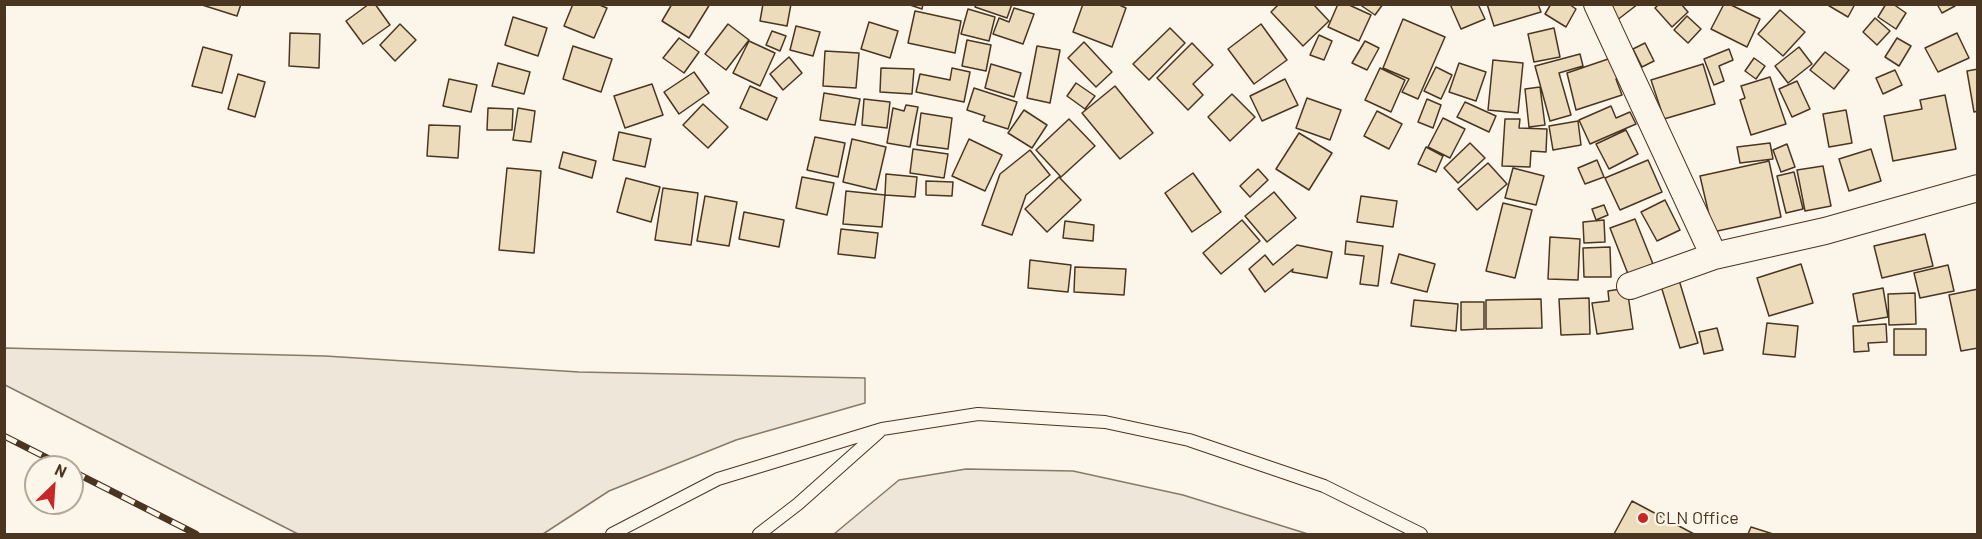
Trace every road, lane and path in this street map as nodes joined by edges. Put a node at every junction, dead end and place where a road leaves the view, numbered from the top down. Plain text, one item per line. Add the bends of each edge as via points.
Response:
1 (1597, 4) edge
2 (1977, 188) edge
3 (1714, 256) junction
4 (1630, 286) dead end
5 (882, 429) junction
6 (612, 534) edge
7 (759, 534) edge
8 (1421, 534) edge

1 - 3 street
2 - 3 street via 1825,231
3 - 4 street
5 - 6 lane via 718,478
5 - 7 lane
5 - 8 lane via 978,414 1105,422 1189,440 1324,486

